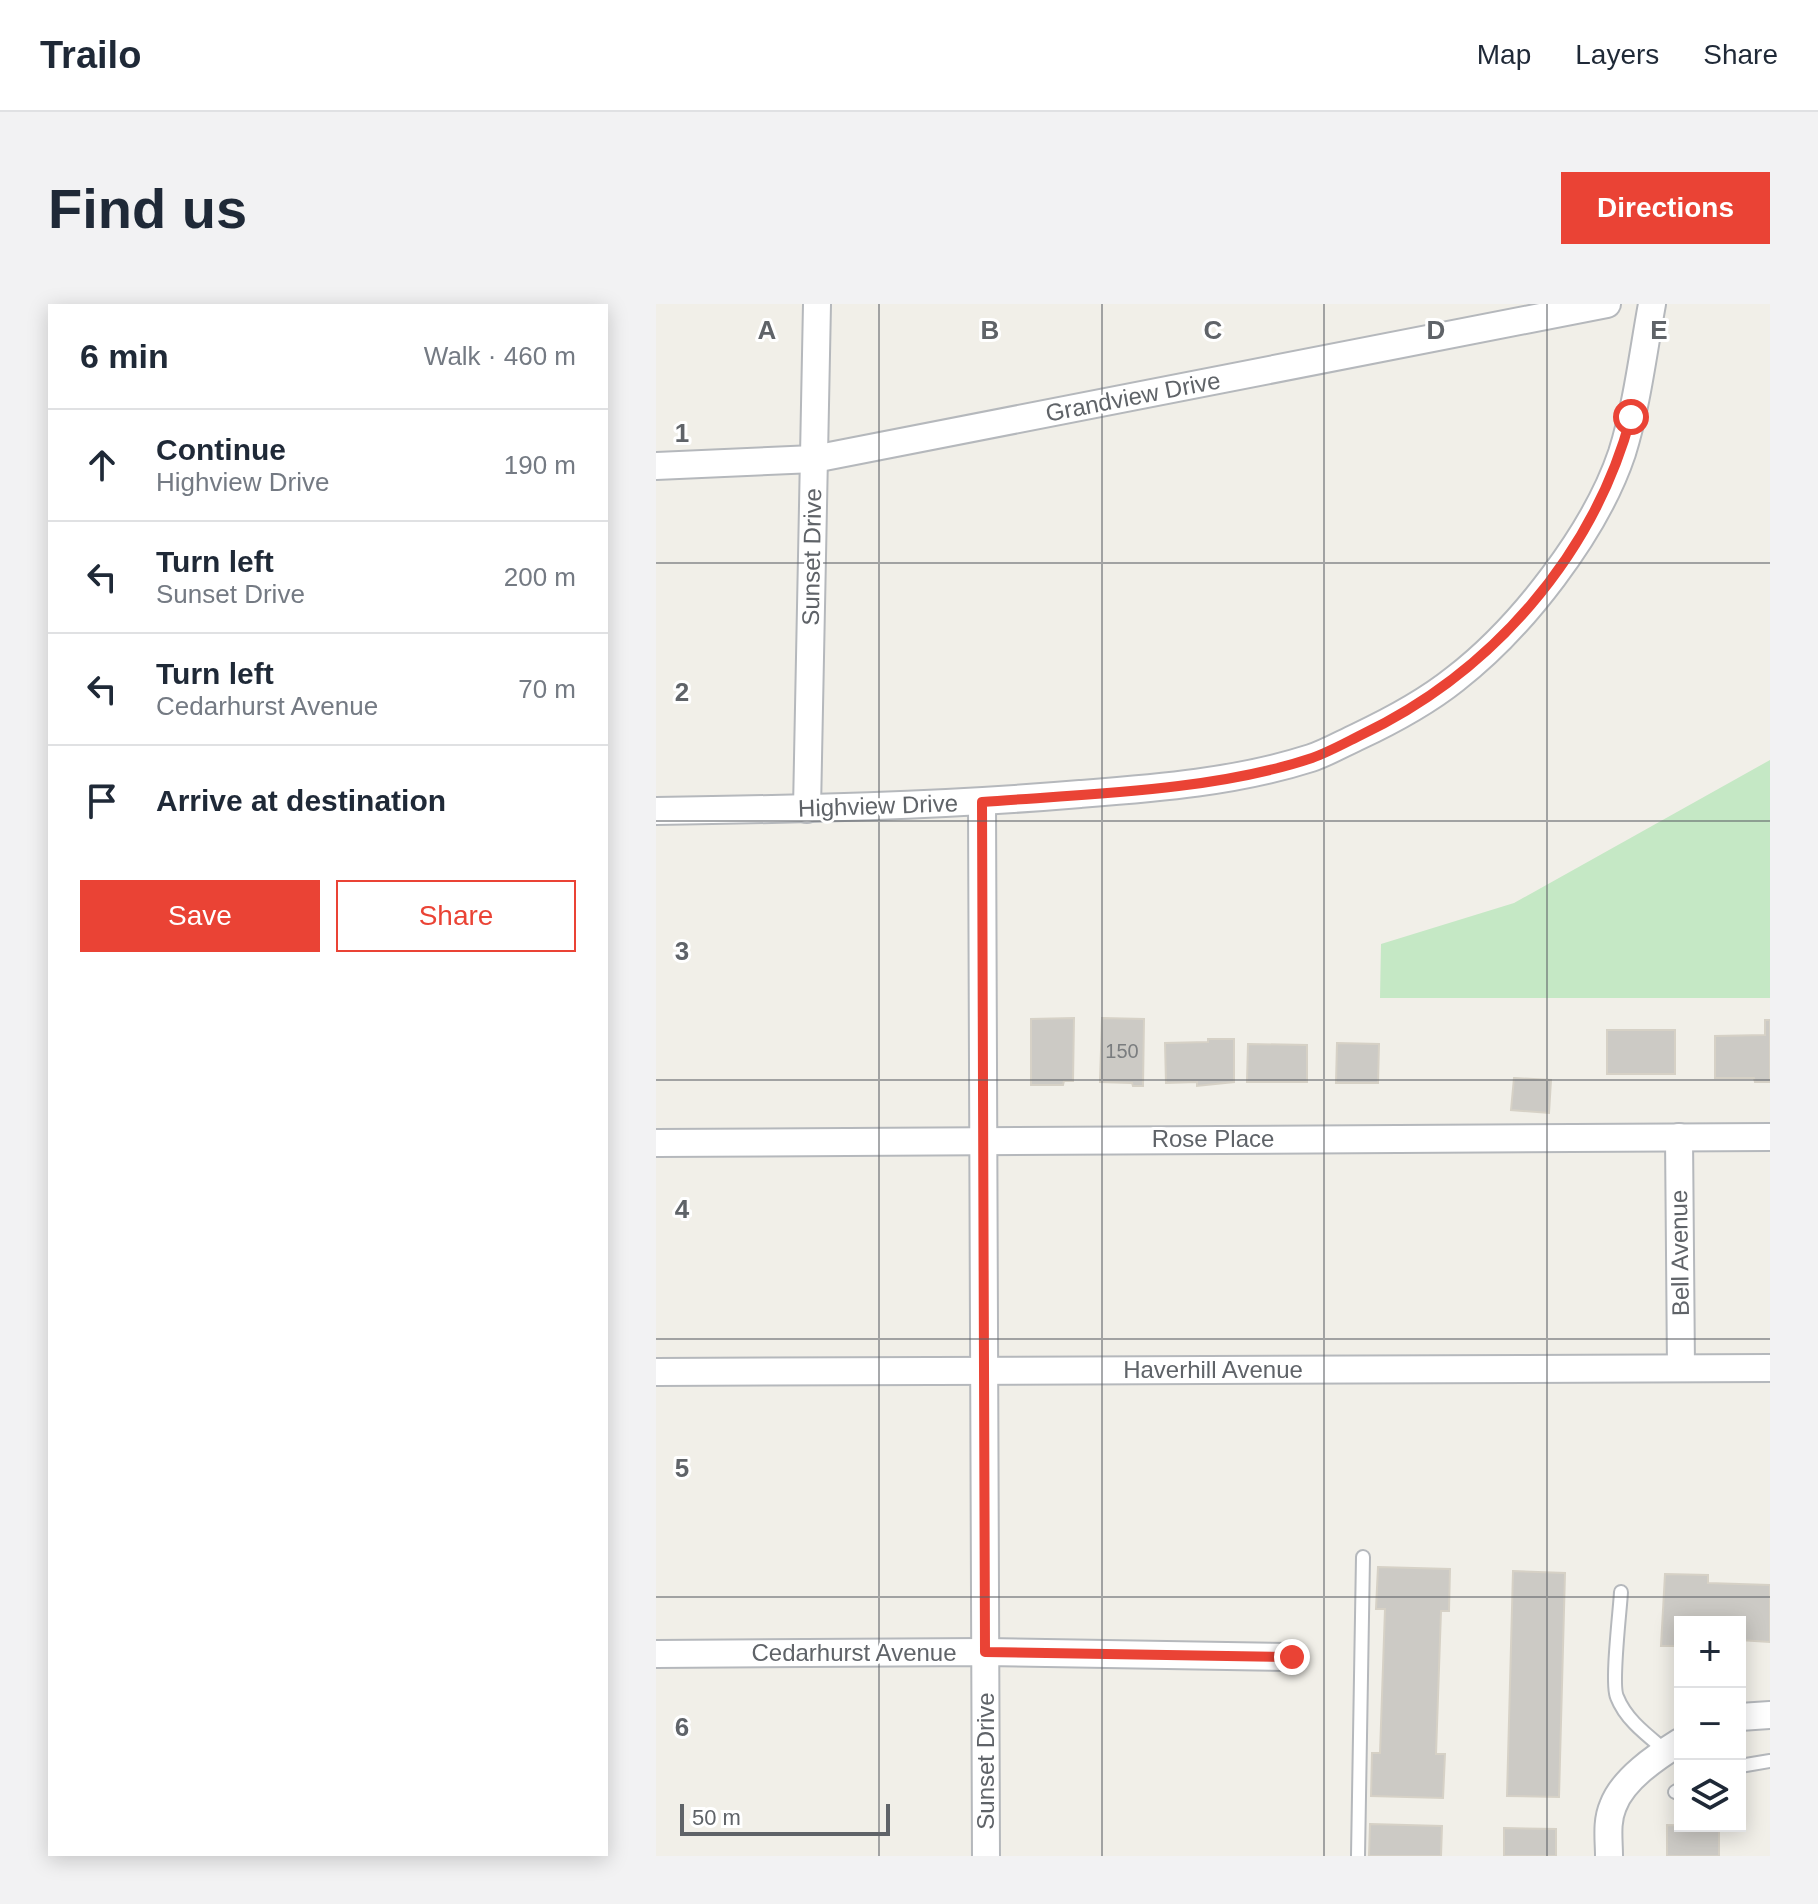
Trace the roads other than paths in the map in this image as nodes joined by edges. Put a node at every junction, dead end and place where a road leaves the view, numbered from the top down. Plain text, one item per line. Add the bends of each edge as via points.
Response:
1 (817, 304) edge
2 (1607, 304) edge
3 (1652, 304) edge
4 (814, 459) junction
5 (656, 466) edge
6 (982, 802) junction
7 (807, 809) junction
8 (656, 811) edge
9 (1679, 1137) junction
10 (1770, 1137) edge
11 (983, 1140) junction
12 (656, 1143) edge
13 (1681, 1368) junction
14 (1770, 1368) edge
15 (984, 1371) junction
16 (656, 1372) edge
17 (1363, 1557) dead end
18 (1621, 1592) dead end
19 (985, 1652) junction
20 (656, 1654) edge
21 (1292, 1657) dead end
22 (1770, 1715) edge
23 (1746, 1717) edge
24 (1673, 1747) edge
25 (1770, 1761) edge
26 (1746, 1765) edge
27 (986, 1856) edge
28 (1358, 1856) edge
29 (1609, 1856) edge

1 - 4 street, Sunset Drive
2 - 4 street, Grandview Drive
3 - 6 street, Highview Drive via 1621,455 1589,523 1515,624 1456,679 1387,722 1314,757 1276,768 1209,781
4 - 5 street, Grandview Drive
4 - 7 street, Sunset Drive
6 - 7 street, Highview Drive
6 - 11 street, Sunset Drive
7 - 8 street, Highview Drive
9 - 10 street, Rose Place
9 - 11 street, Rose Place
9 - 13 street, Bell Avenue
11 - 12 street, Rose Place
11 - 15 street, Sunset Drive
13 - 14 street, Haverhill Avenue
13 - 15 street, Haverhill Avenue
15 - 16 street, Haverhill Avenue
15 - 19 street, Sunset Drive
17 - 28 lane
18 - 24 lane via 1615,1693 1638,1727
19 - 20 street, Cedarhurst Avenue
19 - 21 street, Cedarhurst Avenue
19 - 27 street, Sunset Drive
22 - 23 street
24 - 29 street via 1635,1777 1613,1805
25 - 26 lane

